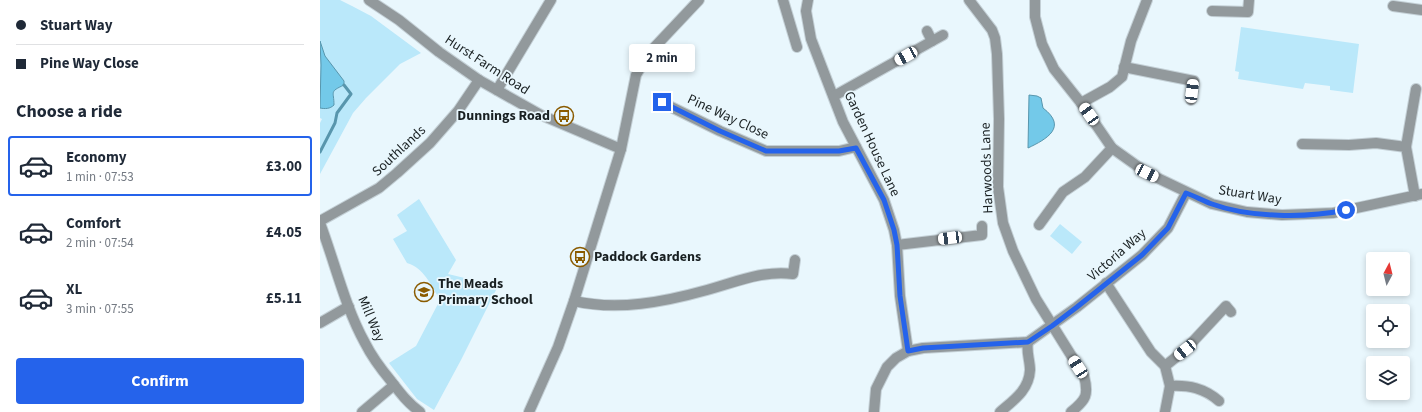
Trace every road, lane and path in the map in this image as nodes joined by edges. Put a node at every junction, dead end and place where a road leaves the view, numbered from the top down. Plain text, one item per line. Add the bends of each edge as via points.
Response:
1 (369, 0) edge
2 (551, 0) edge
3 (699, 0) edge
4 (783, 0) edge
5 (808, 0) edge
6 (969, 0) edge
7 (1035, 0) edge
8 (1147, 0) edge
9 (1249, 0) edge
10 (1393, 6) dead end
11 (1422, 10) edge
12 (1212, 11) dead end
13 (927, 31) dead end
14 (943, 36) dead end
15 (932, 41) junction
16 (797, 47) dead end
17 (1124, 67) junction
18 (479, 80) junction
19 (1416, 89) dead end
20 (497, 90) junction
21 (834, 96) junction
22 (1191, 100) dead end
23 (1081, 103) junction
24 (659, 104) dead end
25 (1302, 144) dead end
26 (1406, 147) junction
27 (856, 148) junction
28 (1112, 148) junction
29 (621, 149) junction
30 (1186, 193) junction
31 (1419, 195) edge
32 (320, 222) edge
33 (982, 226) dead end
34 (1039, 226) dead end
35 (897, 245) junction
36 (795, 260) dead end
37 (1106, 284) junction
38 (574, 301) junction
39 (349, 307) junction
40 (1231, 312) dead end
41 (320, 324) edge
42 (1052, 326) junction
43 (1028, 342) junction
44 (908, 351) junction
45 (1165, 366) junction
46 (394, 385) junction
47 (1170, 386) junction
48 (1219, 401) dead end
49 (362, 412) edge
50 (420, 412) edge
51 (529, 412) edge
52 (874, 412) edge
53 (1000, 412) edge
54 (1071, 412) edge
55 (1165, 412) edge

1 - 18 street, Hurst Farm Road
2 - 20 street
3 - 29 street via 649,53 636,75
4 - 16 street
5 - 21 street, Garden House Lane via 806,11 811,39
6 - 42 street, Harwoods Lane via 992,30 995,38 999,120 998,187 1003,223 1013,252
7 - 23 street, Stuart Way via 1035,17 1042,44 1054,69
8 - 17 street
9 - 12 street via 1248,12
10 - 11 street
13 - 15 street
14 - 15 street
15 - 21 street
17 - 22 street via 1194,81
17 - 23 street via 1122,77
18 - 20 street, Hurst Farm Road
18 - 32 street, Southlands via 458,111 430,143 397,173 379,188
19 - 26 street
20 - 29 street, Hurst Farm Road via 541,115
21 - 27 street, Garden House Lane
23 - 28 street, Stuart Way
24 - 27 street, Pine Way Close via 766,151 839,151
25 - 26 street via 1349,145 1376,142
26 - 31 street
27 - 35 street, Garden House Lane via 884,200
28 - 30 street, Stuart Way via 1147,173
28 - 34 street via 1085,177 1063,192
29 - 38 street
30 - 31 street, Stuart Way via 1212,204 1247,212 1282,215 1332,213
30 - 37 street, Victoria Way via 1168,228 1142,255
32 - 39 street, Mill Way
33 - 35 street via 982,235
35 - 44 street, Garden House Lane via 900,296
36 - 38 street via 793,274 765,273 670,299 618,306
37 - 42 street, Victoria Way
37 - 45 street via 1151,352
38 - 51 street via 558,347
39 - 41 street
39 - 46 street, Mill Way via 371,355
40 - 45 street via 1226,306 1185,350
42 - 43 street, Victoria Way
42 - 54 street, Harwoods Lane via 1084,376 1087,388 1084,399
43 - 44 street
43 - 53 street via 1028,381 1023,390
44 - 52 street via 887,367 876,389
45 - 47 street
46 - 49 street
46 - 50 street, Mill Way via 407,402
47 - 48 street via 1195,388
47 - 55 street

